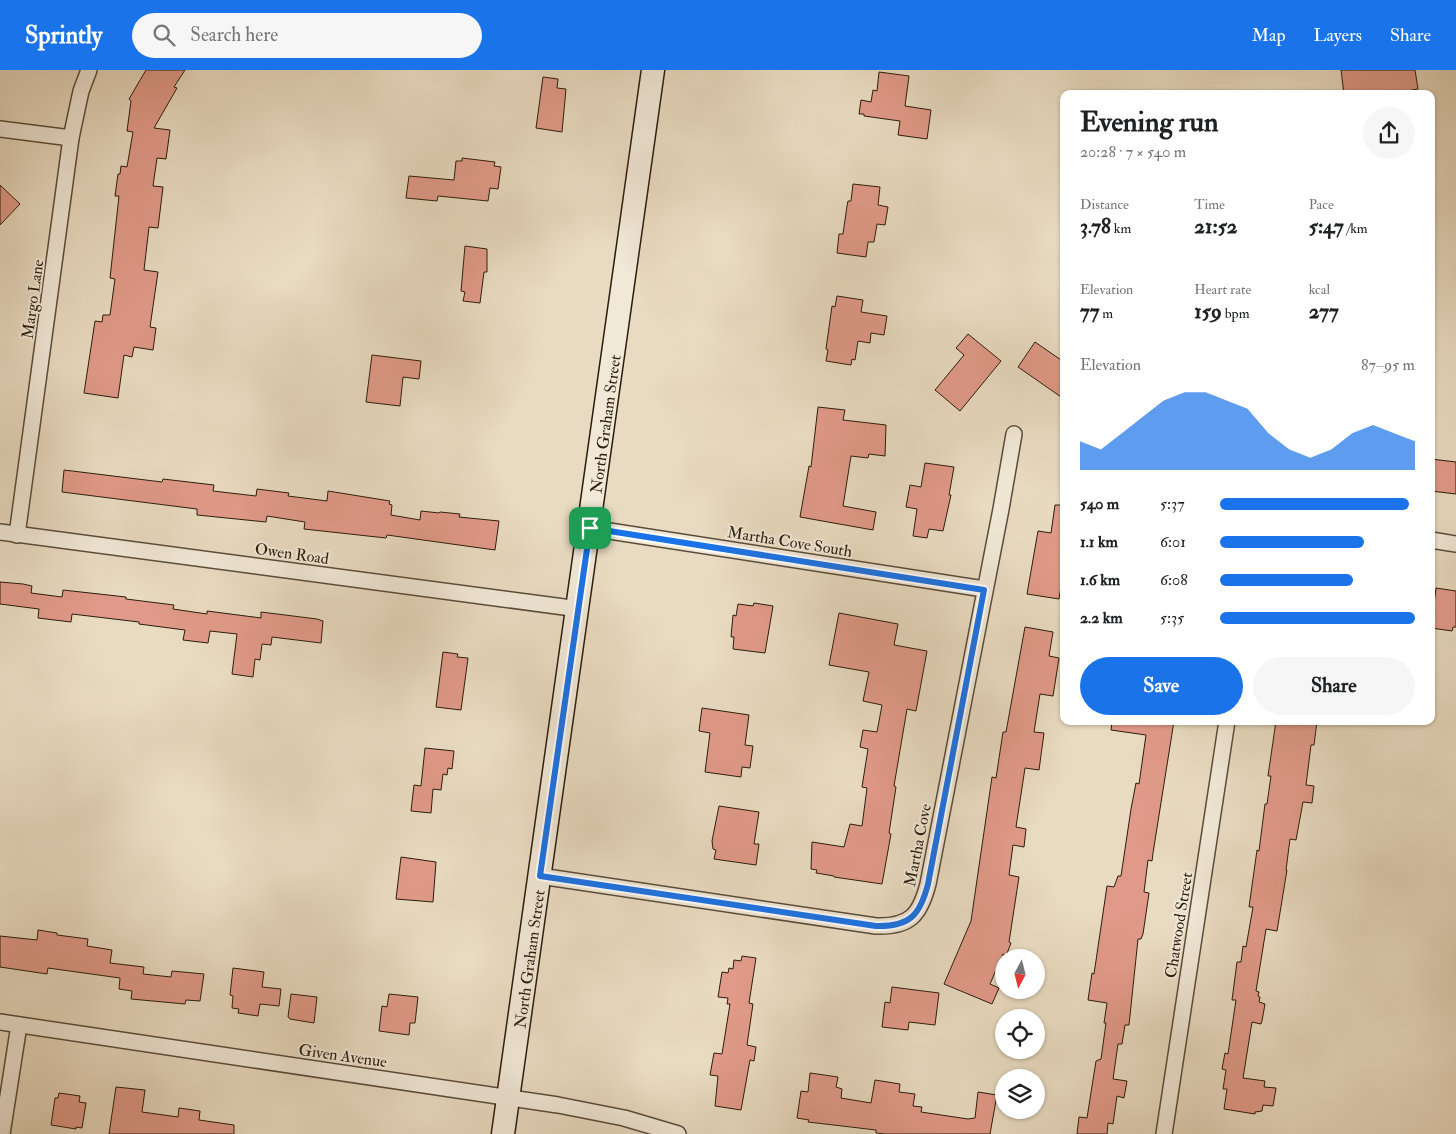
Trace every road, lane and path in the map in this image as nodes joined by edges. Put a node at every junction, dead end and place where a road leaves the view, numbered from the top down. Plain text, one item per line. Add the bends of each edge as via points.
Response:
1 (89, 70) edge
2 (654, 70) edge
3 (0, 129) edge
4 (72, 138) junction
5 (1014, 434) dead end
6 (590, 528) junction
7 (0, 532) edge
8 (17, 534) junction
9 (1435, 541) edge
10 (1456, 544) edge
11 (984, 590) junction
12 (579, 609) junction
13 (1226, 725) edge
14 (540, 876) junction
15 (0, 1022) edge
16 (19, 1025) junction
17 (509, 1098) junction
18 (2, 1134) edge
19 (503, 1134) edge
20 (678, 1134) edge
21 (1164, 1134) edge

1 - 4 street, Margo Lane via 81,91
2 - 6 main road, North Graham Street
3 - 4 street
4 - 8 street, Margo Lane
5 - 11 street, Martha Cove
6 - 11 street, Martha Cove South
6 - 12 main road, North Graham Street
7 - 8 street, Owen Road
8 - 12 street, Owen Road
9 - 10 street
11 - 14 street, Martha Cove via 928,884 920,908 908,920 900,925 876,926
12 - 14 main road, North Graham Street
13 - 21 street, Chatwood Street
14 - 17 main road, North Graham Street
15 - 16 street, Given Avenue
16 - 17 street, Given Avenue
16 - 18 street
17 - 19 main road, North Graham Street
17 - 20 street, Given Avenue via 603,1113

